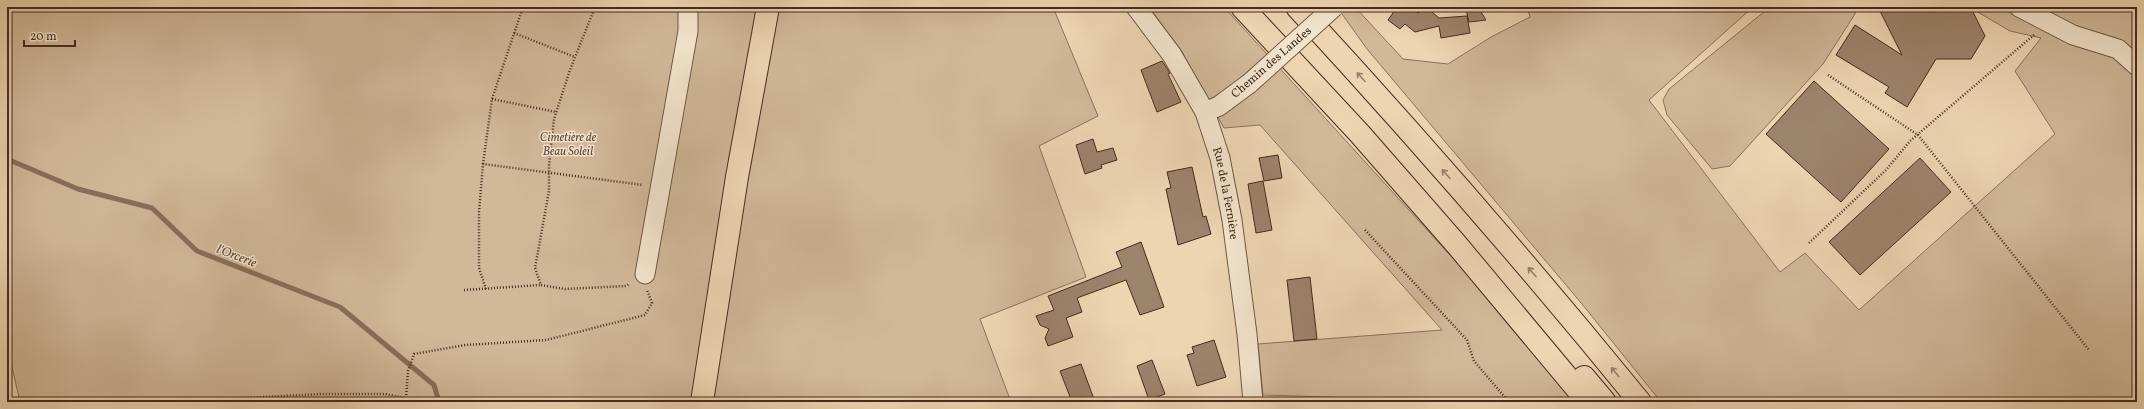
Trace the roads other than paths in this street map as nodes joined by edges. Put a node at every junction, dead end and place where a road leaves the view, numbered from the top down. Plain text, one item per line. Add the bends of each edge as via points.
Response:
1 (688, 7) edge
2 (768, 7) edge
3 (1136, 7) edge
4 (1242, 7) edge
5 (1261, 7) edge
6 (1297, 7) edge
7 (1334, 7) edge
8 (2019, 7) edge
9 (2137, 66) edge
10 (1205, 112) junction
11 (642, 277) road end
12 (702, 402) edge
13 (1253, 402) edge
14 (1588, 402) edge
15 (1606, 402) edge
16 (1640, 402) edge

1 - 11 street via 688,31
2 - 12 main road via 737,177
3 - 10 street, Rue de la Fernière via 1172,55
4 - 14 main road via 1360,134
5 - 15 main road via 1378,135
16 -> 6 main road via 1384,102
7 - 10 street, Chemin des Landes, bridge via 1250,83 1219,106
8 - 9 street via 2073,35 2118,49
10 - 13 street, Rue de la Fernière via 1220,158 1232,220

